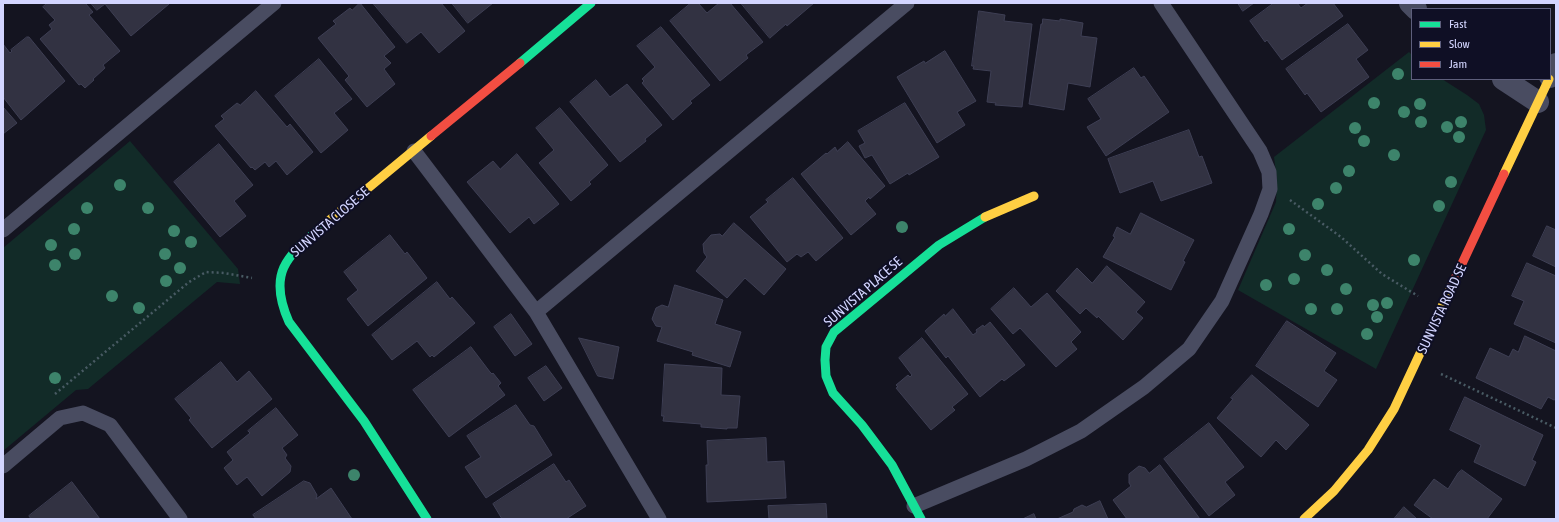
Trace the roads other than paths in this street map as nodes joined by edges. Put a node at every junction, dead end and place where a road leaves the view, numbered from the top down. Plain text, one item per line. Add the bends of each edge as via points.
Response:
1 (274, 3) edge
2 (591, 3) edge
3 (908, 3) edge
4 (1161, 3) edge
5 (1556, 64) edge
6 (1551, 74) edge
7 (1505, 80) edge
8 (1548, 80) edge
9 (1538, 102) junction
10 (414, 151) junction
11 (1034, 196) dead end
12 (3, 230) edge
13 (536, 312) junction
14 (3, 466) edge
15 (918, 512) edge
16 (180, 519) edge
17 (427, 519) edge
18 (659, 519) edge
19 (1304, 519) edge

1 - 12 lane
2 - 10 street, SUNVISTA CLOSE SE
3 - 13 lane
4 - 15 lane via 1260,151 1269,172 1270,189 1261,214 1222,302 1189,349 1144,388 1081,431
5 - 6 street, SUNVISTA ROAD SE
7 - 9 street
8 - 9 street, SUNVISTA ROAD SE
9 - 19 street, SUNVISTA ROAD SE via 1394,409 1368,450 1334,491
10 - 13 lane
10 - 17 street, SUNVISTA CLOSE SE via 293,252 281,272 278,284 280,303 289,322 364,422
11 - 15 street, SUNVISTA PLACE SE via 978,220 939,245 834,332 826,347 826,376 833,393 862,425 892,465
13 - 18 lane
14 - 16 lane via 60,418 83,413 110,425

